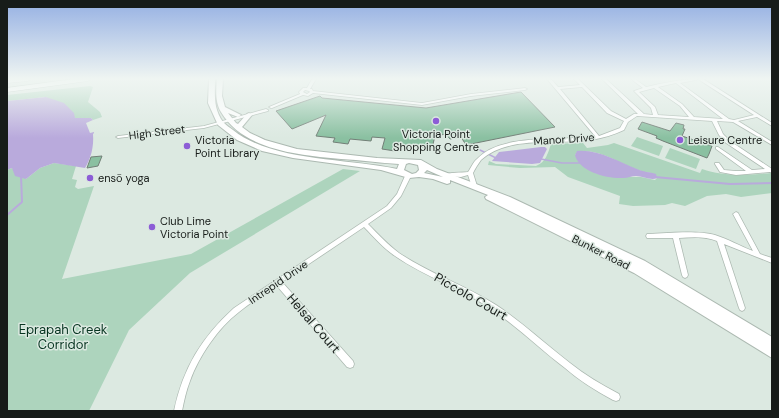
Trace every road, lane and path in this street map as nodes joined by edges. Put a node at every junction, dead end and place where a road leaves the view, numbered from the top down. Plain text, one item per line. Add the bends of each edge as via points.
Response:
1 (211, 99) edge
2 (219, 99) edge
3 (292, 99) edge
4 (372, 99) edge
5 (452, 99) edge
6 (566, 99) edge
7 (595, 99) edge
8 (625, 99) edge
9 (644, 99) edge
10 (671, 99) edge
11 (699, 99) edge
12 (730, 99) edge
13 (222, 108) junction
14 (265, 109) junction
15 (238, 115) junction
16 (642, 115) junction
17 (249, 116) junction
18 (656, 116) junction
19 (757, 116) junction
20 (229, 119) junction
21 (693, 119) junction
22 (714, 120) junction
23 (220, 121) junction
24 (626, 121) junction
25 (728, 121) junction
26 (734, 121) junction
27 (772, 125) edge
28 (238, 128) junction
29 (118, 137) dead end
30 (598, 137) junction
31 (772, 144) edge
32 (718, 148) dead end
33 (406, 162) junction
34 (717, 164) dead end
35 (422, 165) junction
36 (772, 171) edge
37 (470, 172) junction
38 (752, 172) junction
39 (405, 174) junction
40 (419, 175) junction
41 (445, 175) junction
42 (474, 186) junction
43 (736, 214) dead end
44 (364, 224) junction
45 (675, 235) junction
46 (649, 236) dead end
47 (720, 240) junction
48 (758, 255) junction
49 (772, 261) edge
50 (639, 267) junction
51 (685, 275) dead end
52 (278, 282) junction
53 (742, 308) dead end
54 (772, 343) edge
55 (772, 353) edge
56 (350, 364) dead end
57 (616, 397) dead end
58 (178, 411) edge

1 - 23 main road
2 - 13 main road
3 - 14 street via 271,107 270,110
4 - 5 street via 422,104
6 - 30 street
7 - 24 street via 609,112
8 - 16 street
9 - 18 street via 653,108
10 - 21 street
11 - 25 street
12 - 19 street
13 - 15 main road
13 - 20 main road
14 - 15 street
14 - 17 street
15 - 20 street
16 - 18 street, Manor Drive
16 - 24 street, Manor Drive via 632,116
17 - 20 street
17 - 28 main road
18 - 21 street, Manor Drive
19 - 26 street, Manor Drive
19 - 27 street
20 - 23 street, High Street
20 - 28 main road
21 - 22 street, Manor Drive
22 - 25 street, Manor Drive
22 - 36 street via 721,135 728,142
23 - 29 street, High Street via 196,127
23 - 39 main road via 233,134 250,144 279,154 382,167
24 - 30 street, Manor Drive via 622,129
25 - 26 street, Manor Drive
26 - 31 street
28 - 33 main road via 261,141 290,150
30 - 37 street, Manor Drive via 586,140 528,142 493,149 476,160
32 - 38 street
33 - 35 main road via 415,161
33 - 39 main road via 401,166
34 - 38 street via 722,171
35 - 40 main road via 423,170
35 - 41 main road, Bunker Road
36 - 38 street
37 - 41 street
37 - 42 street
39 - 40 main road
39 - 44 street, Intrepid Drive via 402,190 394,203
40 - 50 main road, Bunker Road via 434,177 493,199
41 - 42 main road, Bunker Road
42 - 50 main road, Bunker Road via 520,205
43 - 48 street
44 - 52 street, Intrepid Drive
44 - 57 street, Piccolo Court via 396,253 492,306 596,386
45 - 46 street
45 - 47 street via 697,235
45 - 51 street
47 - 48 street
47 - 53 street
48 - 49 street
50 - 54 main road, Bunker Road
50 - 55 main road, Bunker Road
52 - 56 street, Helsal Court
52 - 58 street, Intrepid Drive via 236,310 213,332 202,347 186,381

